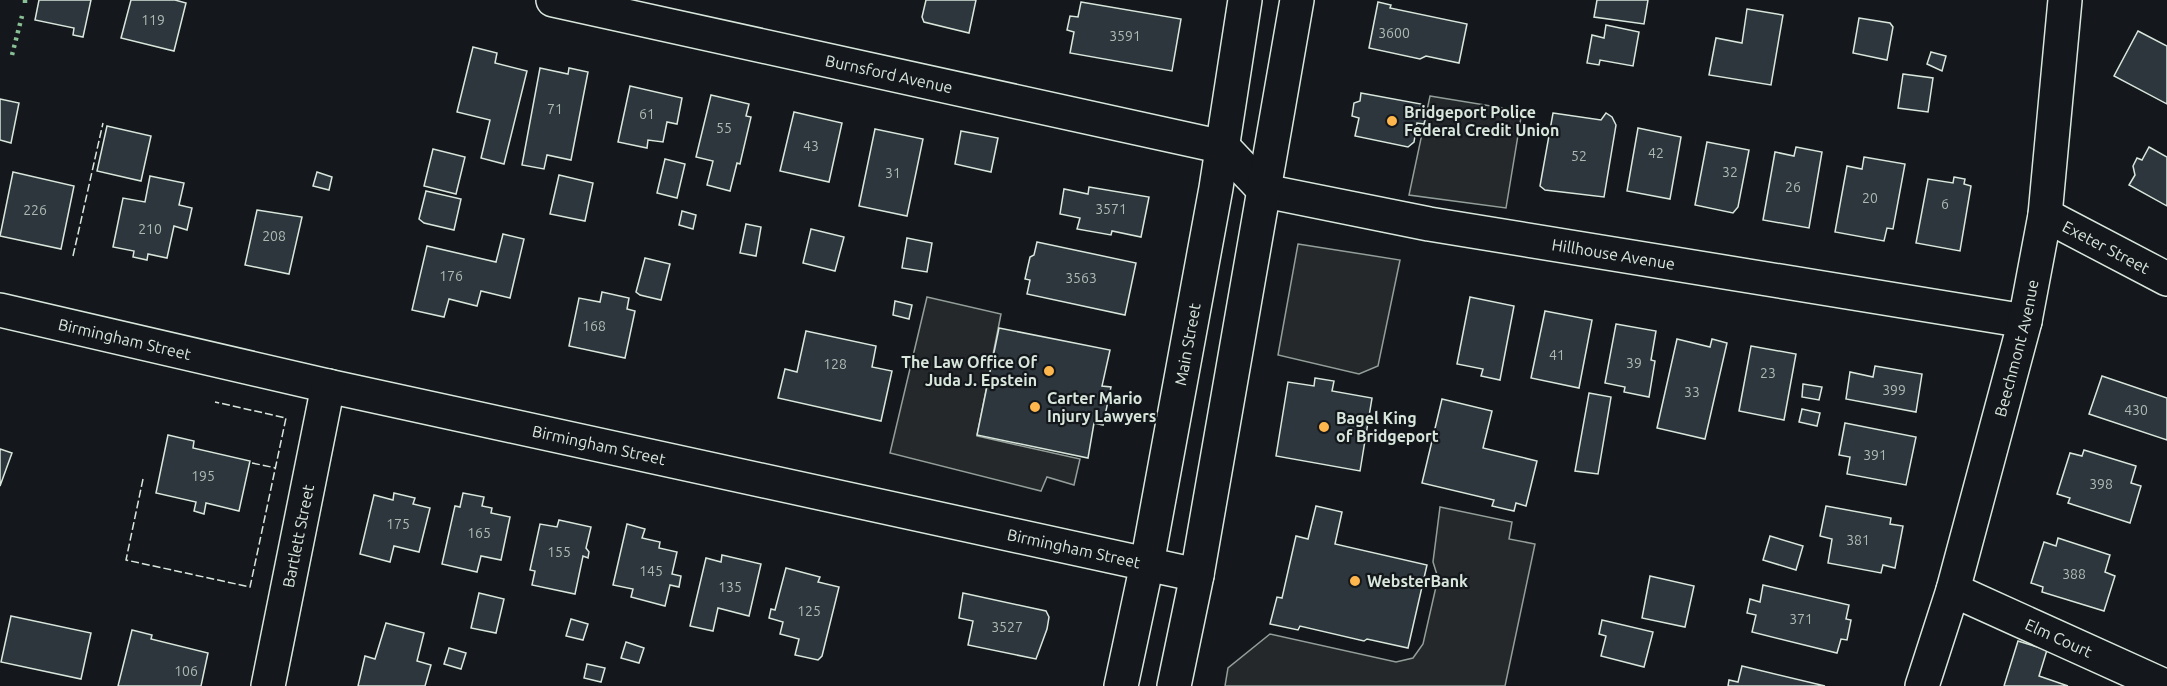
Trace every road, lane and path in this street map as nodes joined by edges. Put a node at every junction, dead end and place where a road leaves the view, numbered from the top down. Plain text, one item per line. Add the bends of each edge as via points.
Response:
1 (554, 0) edge
2 (1245, 0) edge
3 (1297, 0) edge
4 (2066, 0) edge
5 (1222, 147) junction
6 (1265, 191) junction
7 (2045, 215) junction
8 (2167, 279) edge
9 (0, 310) edge
10 (2025, 321) junction
11 (328, 386) junction
12 (1147, 564) junction
13 (1197, 575) junction
14 (1953, 590) junction
15 (268, 686) edge
16 (1121, 686) edge
17 (1174, 686) edge
18 (1922, 686) edge
19 (2164, 686) edge

1 - 5 street, Burnsford Avenue
2 - 5 street, Main Street
3 - 6 street
4 - 7 street, Beechmont Avenue
5 - 6 street
5 - 12 street, Main Street
6 - 10 street, Hillhouse Avenue via 1429,224
6 - 13 street
7 - 8 street, Exeter Street
7 - 10 street, Beechmont Avenue
9 - 11 street, Birmingham Street
10 - 14 street, Beechmont Avenue
11 - 12 street, Birmingham Street
11 - 15 street, Bartlett Street
12 - 13 street, Birmingham Street
12 - 16 street, Main Street
13 - 17 street
14 - 18 street, Beechmont Avenue
14 - 19 street, Elm Court

